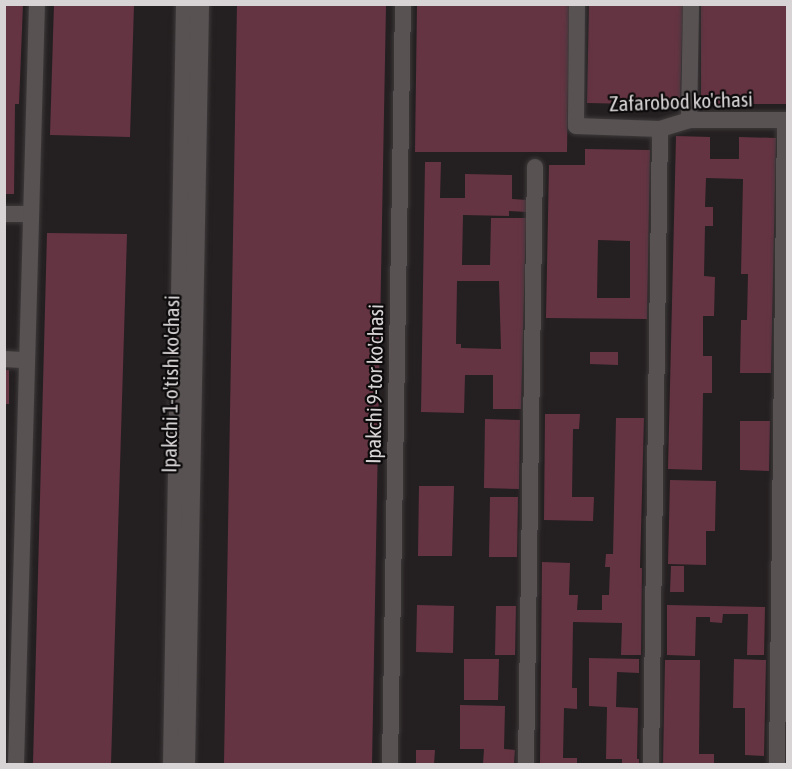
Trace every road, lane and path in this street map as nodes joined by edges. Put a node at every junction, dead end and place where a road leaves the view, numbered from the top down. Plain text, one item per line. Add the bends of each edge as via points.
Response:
1 (37, 4) edge
2 (185, 4) edge
3 (200, 4) edge
4 (403, 4) edge
5 (578, 4) edge
6 (691, 4) edge
7 (689, 120) junction
8 (786, 120) edge
9 (660, 129) junction
10 (535, 167) dead end
11 (4, 214) edge
12 (31, 214) junction
13 (4, 360) edge
14 (26, 360) junction
15 (4, 592) edge
16 (22, 592) junction
17 (10, 741) edge
18 (16, 765) edge
19 (172, 765) edge
20 (186, 765) edge
21 (390, 765) edge
22 (526, 765) edge
23 (651, 765) edge
24 (777, 765) edge

1 - 12 street
2 - 19 main road, Ipakchi 1-o'tish ko'chasi
3 - 20 main road, Ipakchi 1-o'tish ko'chasi
4 - 21 street, Ipakchi 9-tor ko'chasi
5 - 9 street, Zafarobod ko'chasi via 576,126
6 - 7 street
7 - 8 street, Zafarobod ko'chasi
7 - 9 street, Zafarobod ko'chasi
8 - 24 street
9 - 23 street
10 - 22 street
11 - 12 street
12 - 14 street
13 - 14 street
14 - 16 street
15 - 16 street
16 - 17 street
17 - 18 street

